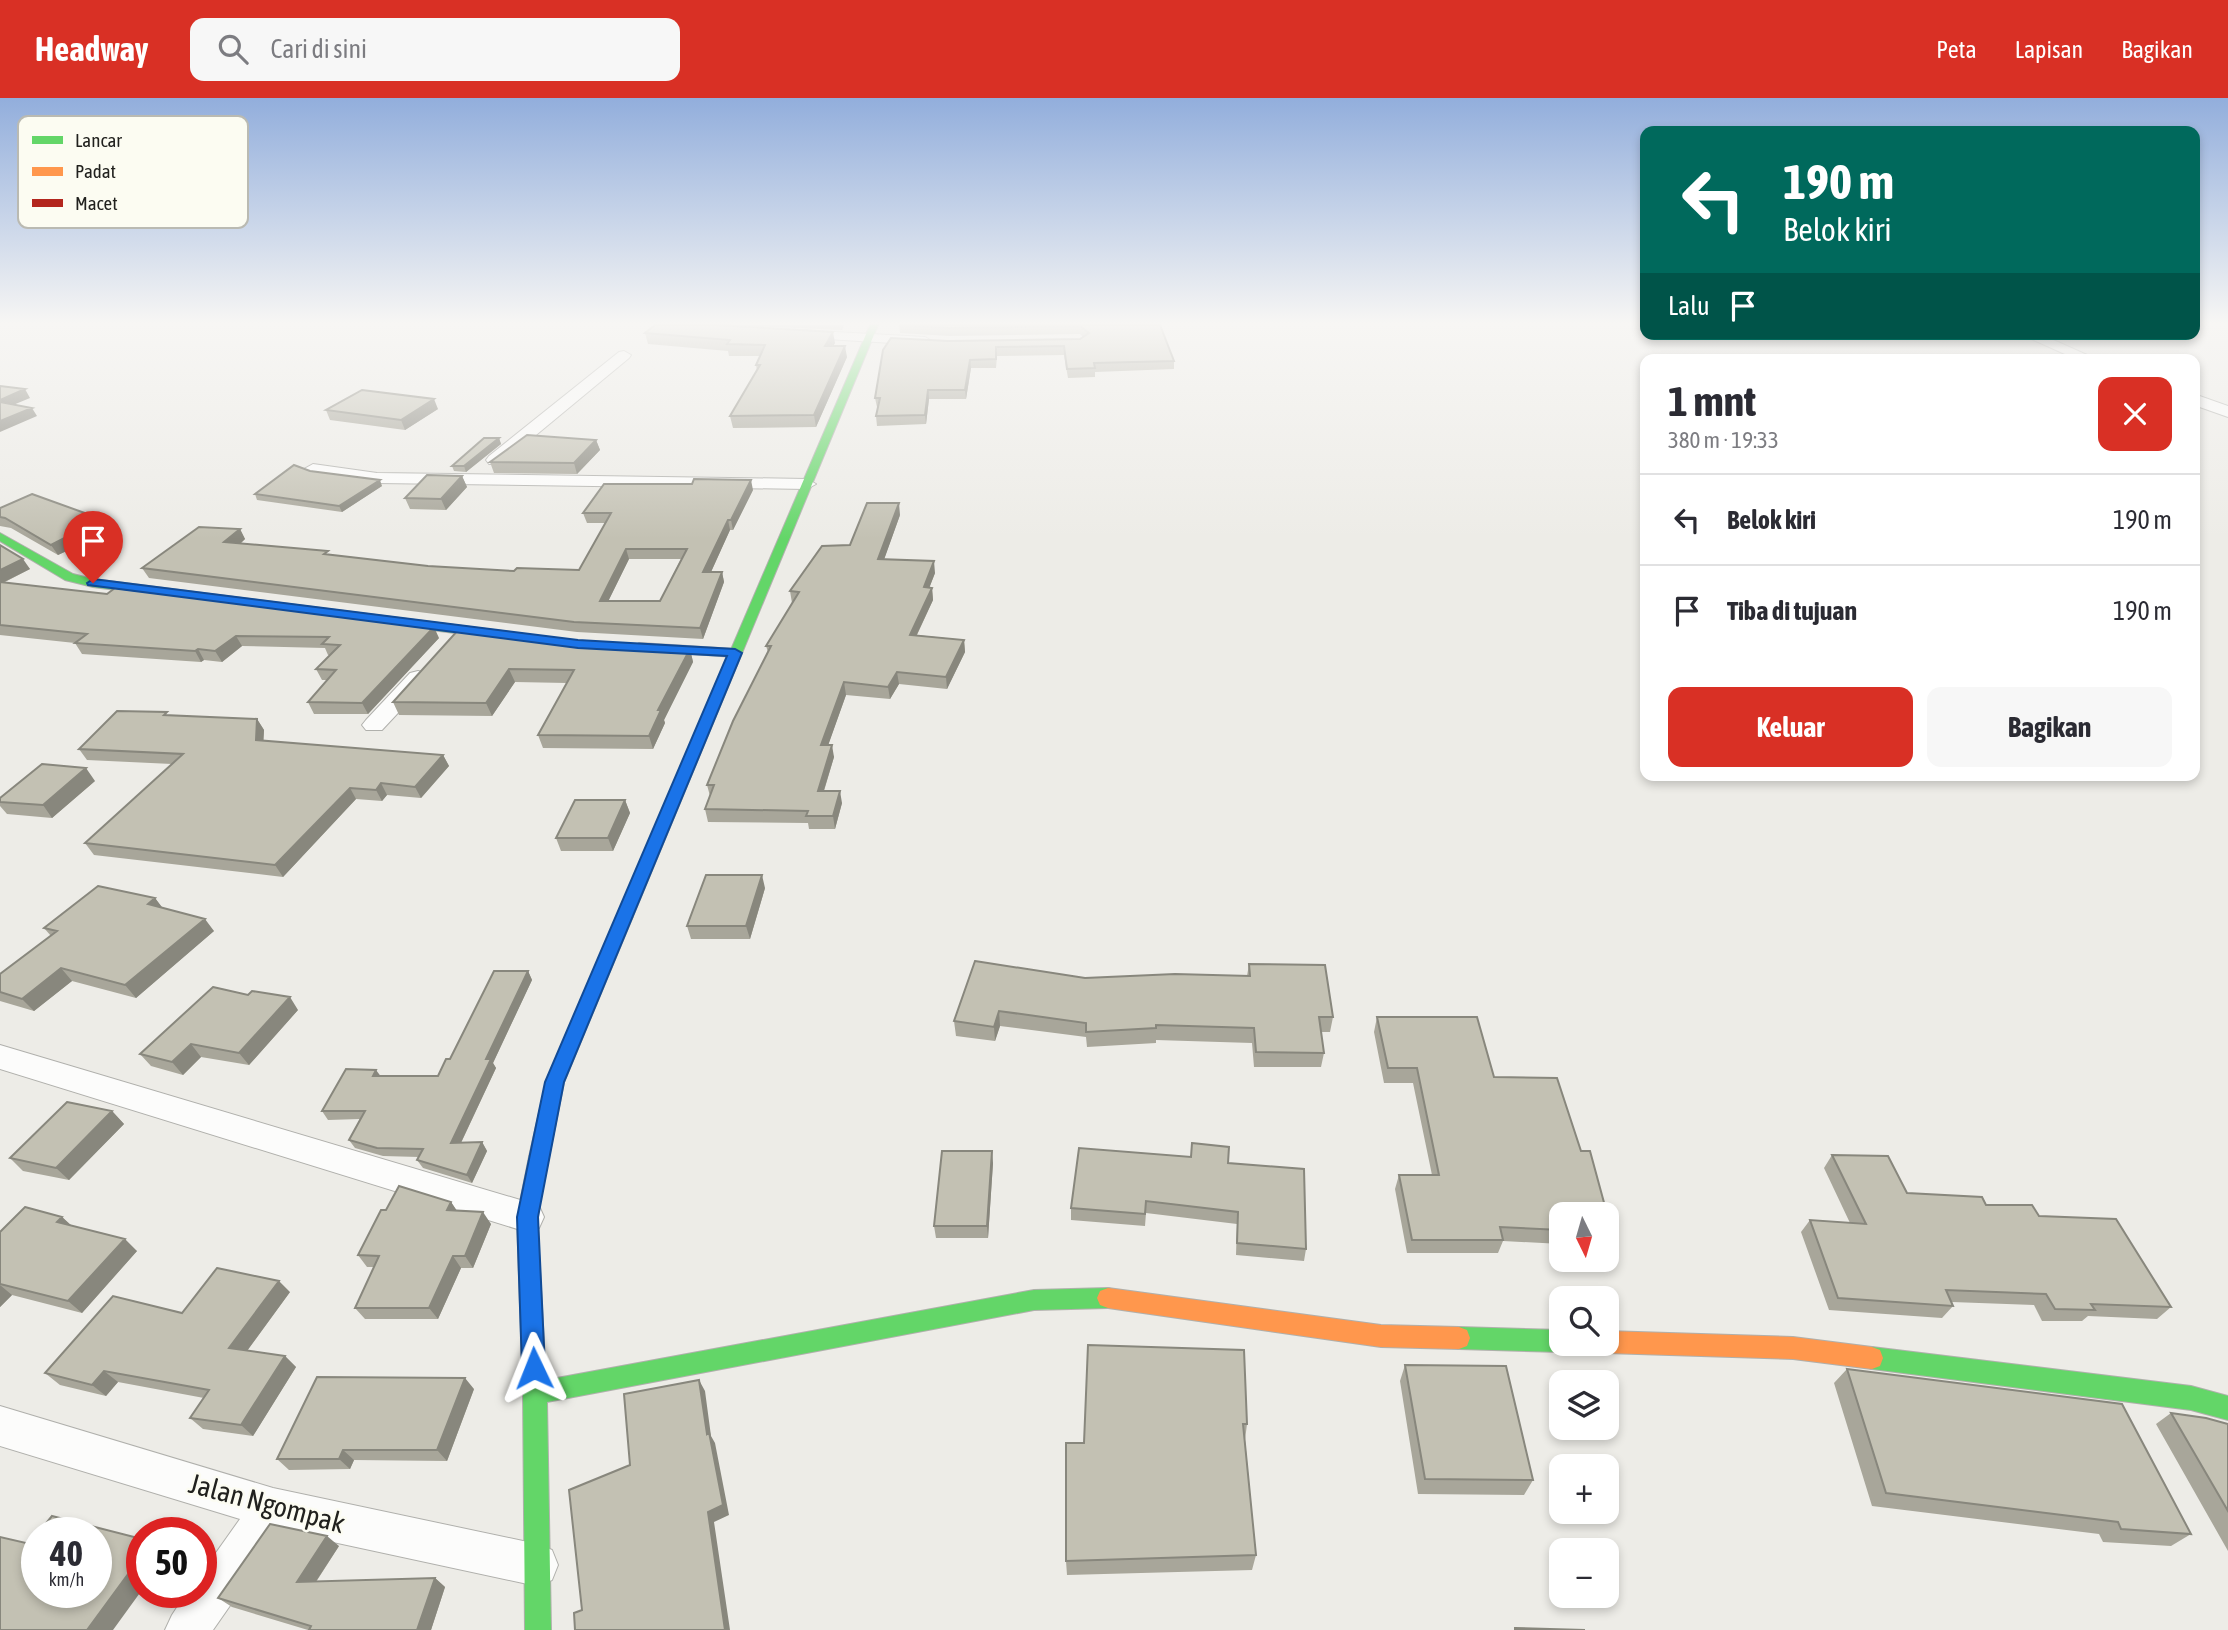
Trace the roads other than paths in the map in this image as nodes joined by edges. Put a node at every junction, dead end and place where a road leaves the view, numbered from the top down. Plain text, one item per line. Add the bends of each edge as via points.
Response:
1 (573, 396) edge
2 (844, 396) edge
3 (2200, 401) edge
4 (2228, 412) edge
5 (313, 469) edge
6 (469, 481) junction
7 (807, 484) junction
8 (0, 536) edge
9 (461, 630) junction
10 (526, 638) edge
11 (617, 646) edge
12 (735, 653) junction
13 (374, 725) dead end
14 (0, 1057) edge
15 (527, 1217) junction
16 (1549, 1341) edge
17 (1619, 1342) edge
18 (535, 1393) junction
19 (2228, 1408) edge
20 (0, 1426) edge
21 (273, 1509) junction
22 (537, 1565) junction
23 (187, 1630) edge
24 (538, 1630) edge

1 - 6 street
2 - 7 street
3 - 4 street
5 - 6 street via 377,478
6 - 7 street
7 - 12 street
8 - 9 street via 69,577 93,583
9 - 10 street
9 - 13 street
11 - 12 street
12 - 15 street via 555,1082
14 - 15 street
15 - 18 street
16 - 18 street via 1381,1336 1103,1297 1034,1300
17 - 19 street via 1793,1348 2191,1398
18 - 22 street
20 - 21 street, Jalan Ngompak
21 - 22 street, Jalan Ngompak
21 - 23 street
22 - 24 street

